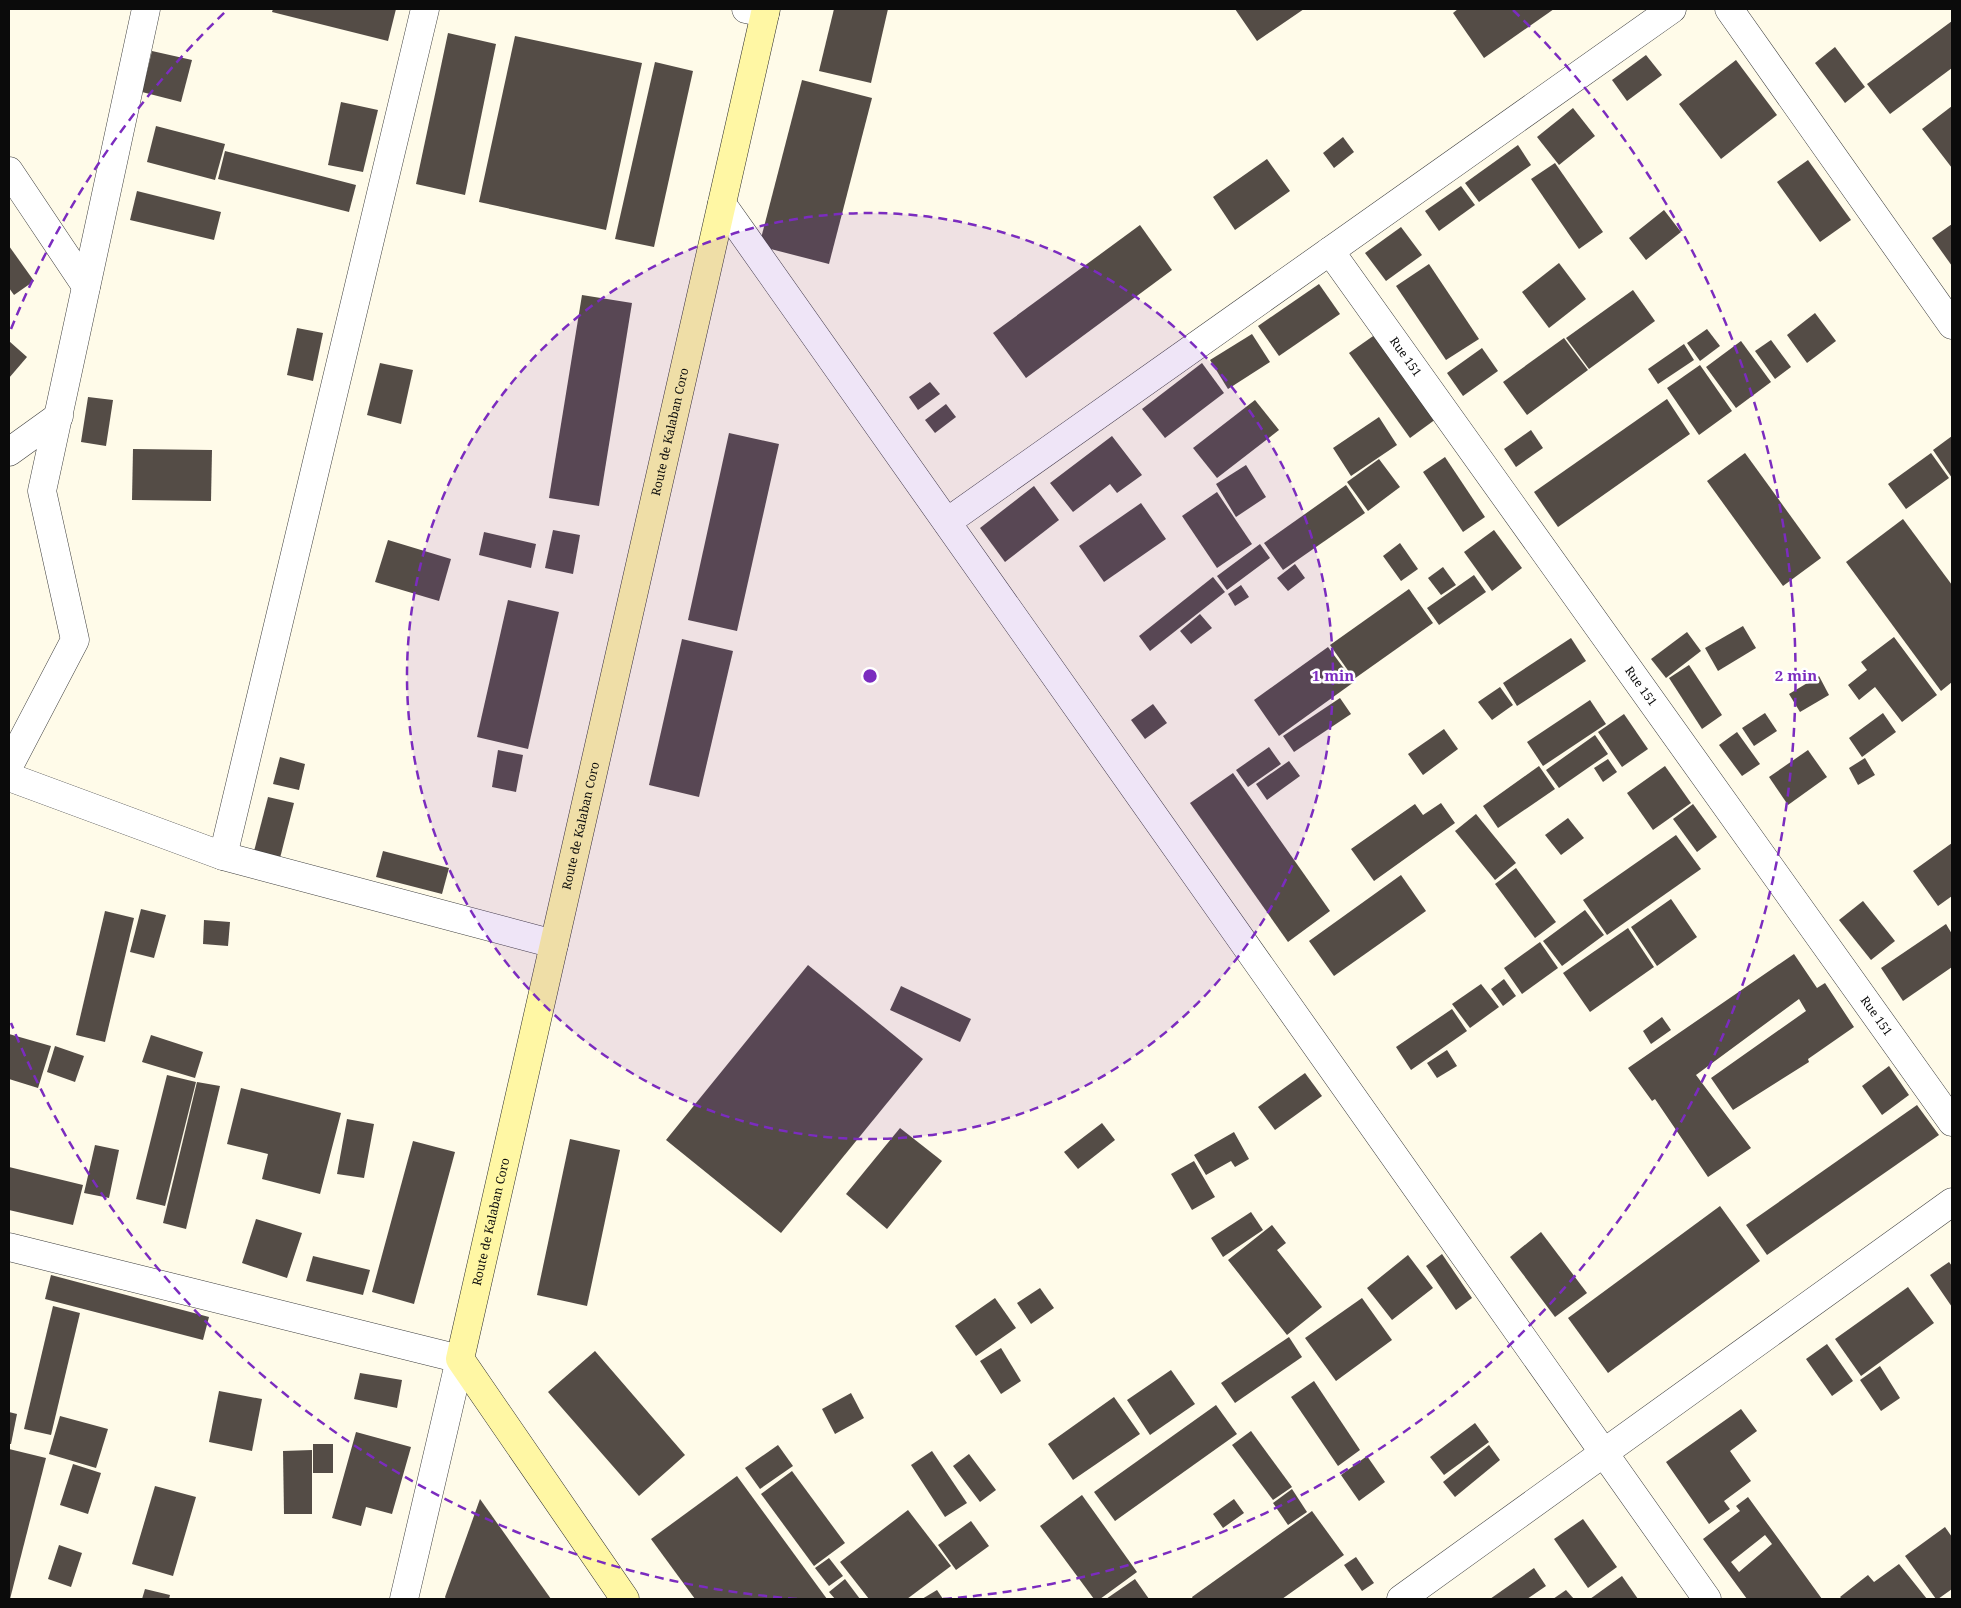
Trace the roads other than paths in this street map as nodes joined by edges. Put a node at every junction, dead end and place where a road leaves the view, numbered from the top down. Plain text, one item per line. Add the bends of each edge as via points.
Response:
1 (146, 9) edge
2 (425, 9) edge
3 (1672, 9) edge
4 (1729, 9) edge
5 (759, 10) edge
6 (9, 171) edge
7 (722, 204) junction
8 (1330, 250) junction
9 (86, 286) junction
10 (1952, 325) edge
11 (59, 416) junction
12 (9, 452) edge
13 (947, 522) junction
14 (9, 766) edge
15 (9, 777) edge
16 (223, 856) junction
17 (554, 944) junction
18 (1952, 1122) edge
19 (1952, 1202) edge
20 (9, 1248) edge
21 (460, 1359) junction
22 (1604, 1453) junction
23 (404, 1599) edge
24 (624, 1599) edge
25 (1401, 1599) edge
26 (1707, 1599) edge

1 - 9 street
2 - 16 street
3 - 8 street
4 - 10 street
5 - 7 main road, Route de Kalaban Coro
6 - 9 street
7 - 13 street
7 - 17 main road, Route de Kalaban Coro
8 - 13 street
8 - 18 street, Rue 151
9 - 11 street
11 - 12 street
11 - 14 street via 42,491 75,640
13 - 22 street
15 - 16 street
16 - 17 street
17 - 21 main road, Route de Kalaban Coro
19 - 22 street
20 - 21 street
21 - 23 street
21 - 24 main road
22 - 25 street
22 - 26 street

